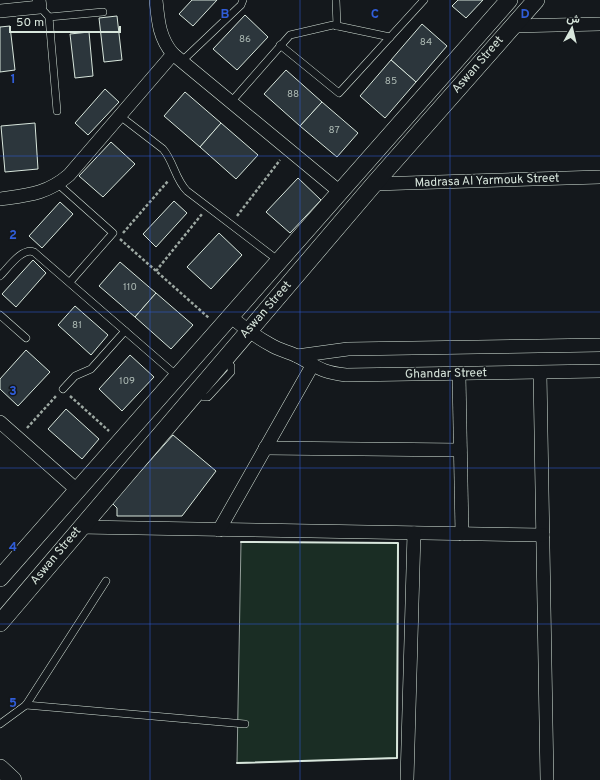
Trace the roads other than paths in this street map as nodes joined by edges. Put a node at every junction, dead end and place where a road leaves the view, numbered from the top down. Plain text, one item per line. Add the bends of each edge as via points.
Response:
1 (156, 0) edge
2 (243, 0) edge
3 (336, 0) edge
4 (416, 0) edge
5 (424, 0) edge
6 (509, 0) edge
7 (536, 0) edge
8 (39, 3) edge
9 (417, 8) junction
10 (0, 11) edge
11 (103, 12) dead end
12 (49, 17) junction
13 (600, 24) edge
14 (337, 26) junction
15 (512, 26) junction
16 (390, 37) junction
17 (280, 45) junction
18 (177, 58) junction
19 (231, 102) junction
20 (57, 111) dead end
21 (120, 116) junction
22 (600, 177) edge
23 (58, 184) junction
24 (374, 184) junction
25 (340, 192) junction
26 (0, 199) edge
27 (279, 261) junction
28 (0, 276) edge
29 (70, 282) junction
30 (0, 315) edge
31 (225, 322) junction
32 (124, 331) junction
33 (248, 331) junction
34 (26, 338) dead end
35 (600, 345) edge
36 (297, 356) junction
37 (312, 366) junction
38 (600, 371) edge
39 (540, 373) junction
40 (458, 375) junction
41 (177, 376) junction
42 (63, 389) road end
43 (0, 422) edge
44 (265, 448) junction
45 (460, 450) junction
46 (77, 490) junction
47 (80, 527) junction
48 (219, 530) junction
49 (414, 533) junction
50 (462, 534) junction
51 (543, 535) junction
52 (0, 578) edge
53 (106, 581) dead end
54 (0, 623) edge
55 (26, 705) junction
56 (0, 724) edge
57 (245, 724) dead end
58 (0, 768) edge
59 (13, 780) edge
60 (407, 780) edge
61 (547, 780) edge

1 - 18 street via 159,29 167,47
2 - 18 lane via 241,5
3 - 14 lane
4 - 9 lane
5 - 9 lane
6 - 25 street, Aswan Street
7 - 15 street, Aswan Street
8 - 10 street
8 - 12 lane
9 - 16 lane
11 - 12 lane
12 - 20 lane
13 - 15 street
14 - 16 lane
14 - 17 lane via 290,35
15 - 24 street, Aswan Street
16 - 17 lane via 339,93
17 - 19 lane
18 - 19 street
18 - 21 street
19 - 25 street
21 - 23 street via 69,175
21 - 27 lane via 164,149 181,185
22 - 24 street, Madrasa Al Yarmouk Street
23 - 26 street via 30,195
23 - 29 lane via 113,233
24 - 33 street, Aswan Street
25 - 27 street, Aswan Street
27 - 31 street, Aswan Street
28 - 29 lane via 24,252 31,251
29 - 32 lane
30 - 34 lane
31 - 33 street, Ghandar Street
31 - 41 street, Aswan Street
32 - 41 lane
32 - 42 lane via 91,369 75,376
33 - 36 street, Ghandar Street via 272,346
33 - 47 street, Aswan Street
35 - 36 street, Ghandar Street via 348,349
36 - 37 street, Ghandar Street
37 - 40 street, Ghandar Street via 328,373 346,375
37 - 44 street
38 - 39 street, Ghandar Street
39 - 40 street, Ghandar Street
39 - 51 street
40 - 45 street
41 - 46 street, Aswan Street
43 - 46 street
44 - 45 street
44 - 48 street
45 - 50 street
46 - 52 street, Aswan Street
47 - 48 street
47 - 54 street, Aswan Street
48 - 49 street
49 - 50 street
49 - 60 street
50 - 51 street
51 - 61 street
53 - 55 lane
55 - 56 lane
55 - 57 lane
58 - 59 street

